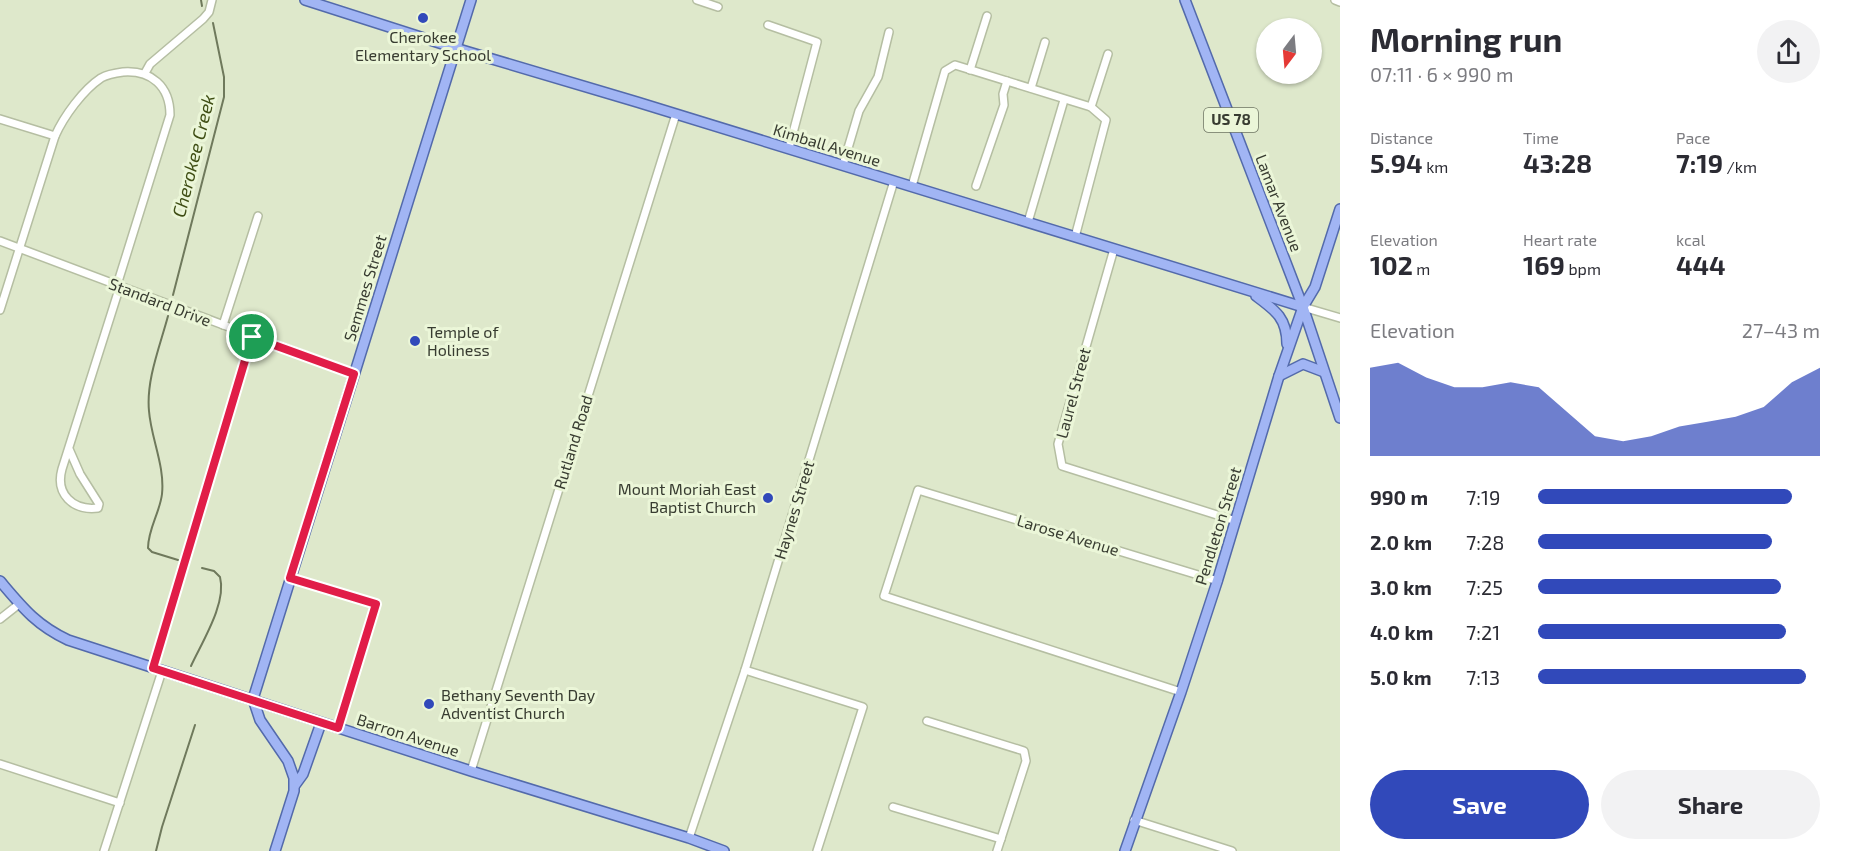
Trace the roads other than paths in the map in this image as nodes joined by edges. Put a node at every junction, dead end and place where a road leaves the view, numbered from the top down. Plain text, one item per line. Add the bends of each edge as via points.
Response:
1 (212, 0) edge
2 (305, 0) edge
3 (471, 0) edge
4 (697, 0) edge
5 (1185, 0) edge
6 (1335, 0) edge
7 (1340, 2) edge
8 (718, 7) dead end
9 (987, 16) dead end
10 (768, 25) dead end
11 (889, 32) dead end
12 (1045, 42) dead end
13 (455, 48) junction
14 (1108, 54) dead end
15 (970, 70) junction
16 (145, 73) junction
17 (1007, 81) junction
18 (1031, 88) junction
19 (1064, 100) junction
20 (1091, 107) junction
21 (676, 114) junction
22 (0, 119) edge
23 (55, 136) junction
24 (789, 148) junction
25 (843, 165) junction
26 (894, 181) junction
27 (912, 186) junction
28 (976, 186) dead end
29 (1340, 209) edge
30 (258, 216) dead end
31 (1028, 222) junction
32 (1076, 237) junction
33 (0, 241) edge
34 (20, 249) junction
35 (1114, 249) junction
36 (118, 286) junction
37 (1249, 290) junction
38 (1303, 307) junction
39 (0, 310) edge
40 (1340, 318) edge
41 (223, 326) junction
42 (252, 337) junction
43 (1287, 354) junction
44 (1324, 372) junction
45 (354, 374) junction
46 (1280, 376) junction
47 (1340, 418) edge
48 (69, 449) junction
49 (1236, 521) junction
50 (290, 578) junction
51 (0, 581) edge
52 (1218, 581) junction
53 (19, 604) junction
54 (0, 619) edge
55 (158, 669) junction
56 (745, 670) junction
57 (1181, 692) junction
58 (253, 699) junction
59 (927, 722) dead end
60 (321, 723) junction
61 (338, 728) junction
62 (0, 764) edge
63 (471, 771) junction
64 (295, 786) junction
65 (120, 803) junction
66 (893, 807) dead end
67 (1134, 820) junction
68 (689, 838) junction
69 (1001, 839) junction
70 (104, 851) edge
71 (275, 851) edge
72 (724, 851) edge
73 (817, 851) edge
74 (997, 851) edge
75 (1125, 851) edge
76 (1232, 851) edge

1 - 16 street via 203,19 150,63
2 - 13 main road, Kimball Avenue
3 - 13 main road, Semmes Street
4 - 8 street
5 - 38 main road, Lamar Avenue / US 78
6 - 7 street
9 - 15 street
10 - 24 street via 817,42
11 - 25 street via 878,77 859,111
12 - 18 street
13 - 21 main road, Kimball Avenue
13 - 45 main road, Semmes Street
14 - 20 street
15 - 17 street
15 - 27 street via 955,65 945,71
16 - 23 street via 114,73 102,78 69,111
16 - 36 street via 164,91 170,115
17 - 18 street
17 - 28 street via 1004,105
18 - 19 street
19 - 20 street
19 - 31 street
20 - 32 street via 1106,120
21 - 24 main road, Kimball Avenue
21 - 63 street, Rutland Road
22 - 23 street
23 - 34 street
24 - 25 main road, Kimball Avenue
25 - 26 main road, Kimball Avenue
26 - 27 main road, Kimball Avenue
26 - 56 street, Haynes Street
27 - 31 main road, Kimball Avenue
29 - 38 main road, Pendleton Street via 1315,287
30 - 41 street
31 - 32 main road, Kimball Avenue
32 - 35 main road, Kimball Avenue
33 - 34 street, Standard Drive
34 - 36 street, Standard Drive
34 - 39 street
35 - 37 main road, Kimball Avenue
35 - 49 street, Laurel Street via 1058,444 1062,466
36 - 41 street, Standard Drive
36 - 48 street
37 - 38 main road, Kimball Avenue
37 - 43 main road via 1285,323
38 - 40 street, Kimball Avenue
38 - 43 main road, Pendleton Street
38 - 44 main road, Lamar Avenue / US 78
41 - 42 street, Standard Drive
42 - 45 street, Standard Drive
42 - 55 street
43 - 46 main road, Pendleton Street
44 - 46 main road via 1303,364
44 - 47 main road, Lamar Avenue / US 78
45 - 50 main road, Semmes Street
46 - 49 main road, Pendleton Street
48 - 48 street via 99,504 98,508 75,504 61,490 60,475
49 - 52 main road, Pendleton Street
50 - 58 main road, Semmes Street
50 - 61 street via 376,604
51 - 53 main road, Barron Avenue
52 - 57 main road, Pendleton Street
52 - 57 street, Larose Avenue via 918,490 884,596
53 - 54 street
53 - 55 main road, Barron Avenue via 40,625 61,637
55 - 58 main road, Barron Avenue
55 - 65 street
56 - 68 street, Haynes Street
56 - 73 street via 863,707
57 - 67 main road, Pendleton Street
58 - 60 main road, Barron Avenue
58 - 64 main road via 260,720 288,761
59 - 69 street via 1024,751 1026,761
60 - 61 main road, Barron Avenue
60 - 64 main road
61 - 63 main road, Barron Avenue
62 - 65 street
63 - 68 main road, Barron Avenue
64 - 71 main road
65 - 70 street
66 - 69 street
67 - 75 main road, Pendleton Street
67 - 76 street
68 - 72 main road, Barron Avenue
69 - 74 street

